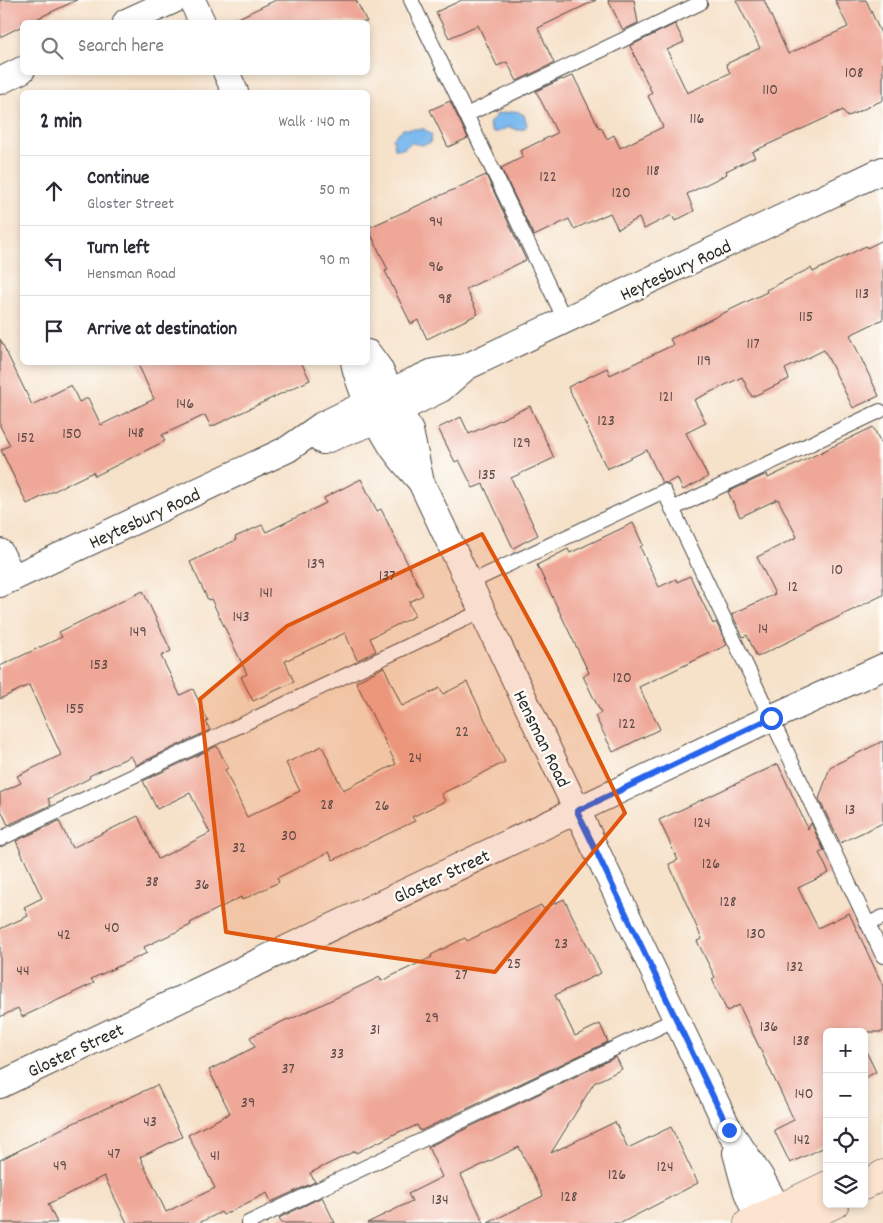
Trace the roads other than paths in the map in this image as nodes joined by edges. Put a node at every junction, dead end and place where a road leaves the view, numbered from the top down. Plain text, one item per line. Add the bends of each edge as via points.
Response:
1 (174, 0) edge
2 (192, 0) edge
3 (411, 0) edge
4 (698, 0) edge
5 (130, 20) edge
6 (201, 20) edge
7 (20, 71) edge
8 (227, 75) edge
9 (0, 81) edge
10 (234, 90) edge
11 (466, 115) junction
12 (883, 170) edge
13 (565, 320) junction
14 (370, 355) edge
15 (355, 365) edge
16 (384, 405) junction
17 (880, 410) dead end
18 (672, 509) junction
19 (0, 552) edge
20 (6, 581) edge
21 (469, 583) junction
22 (482, 611) junction
23 (883, 666) edge
24 (771, 718) junction
25 (577, 811) junction
26 (0, 839) edge
27 (883, 917) edge
28 (868, 924) junction
29 (883, 956) edge
30 (676, 1019) junction
31 (0, 1085) edge
32 (883, 1169) edge
33 (868, 1173) edge
34 (883, 1174) edge
35 (868, 1183) edge
36 (823, 1187) edge
37 (823, 1207) edge
38 (770, 1220) edge
39 (248, 1223) edge

1 - 5 street
2 - 6 street
3 - 11 lane
4 - 11 lane via 700,3
7 - 9 street
8 - 10 street
11 - 13 lane
12 - 13 street, Heytesbury Road
13 - 16 street, Heytesbury Road via 466,367 433,372
14 - 16 street, Hensman Road via 376,362
15 - 16 street, Hensman Road
16 - 20 street, Heytesbury Road via 322,425 288,449
16 - 21 street, Hensman Road via 391,445 420,482
17 - 18 lane
18 - 21 lane via 664,491
18 - 24 lane
19 - 20 street
21 - 22 street, Hensman Road
22 - 25 street, Hensman Road
22 - 26 lane
23 - 24 street, Gloster Street
24 - 25 street, Gloster Street
24 - 28 lane
25 - 30 street, Hensman Road
25 - 31 street, Gloster Street
27 - 28 lane
28 - 29 lane
30 - 38 street, Hensman Road via 729,1130 746,1190
30 - 39 lane
32 - 33 main road
34 - 35 main road
36 - 38 main road
37 - 38 main road

